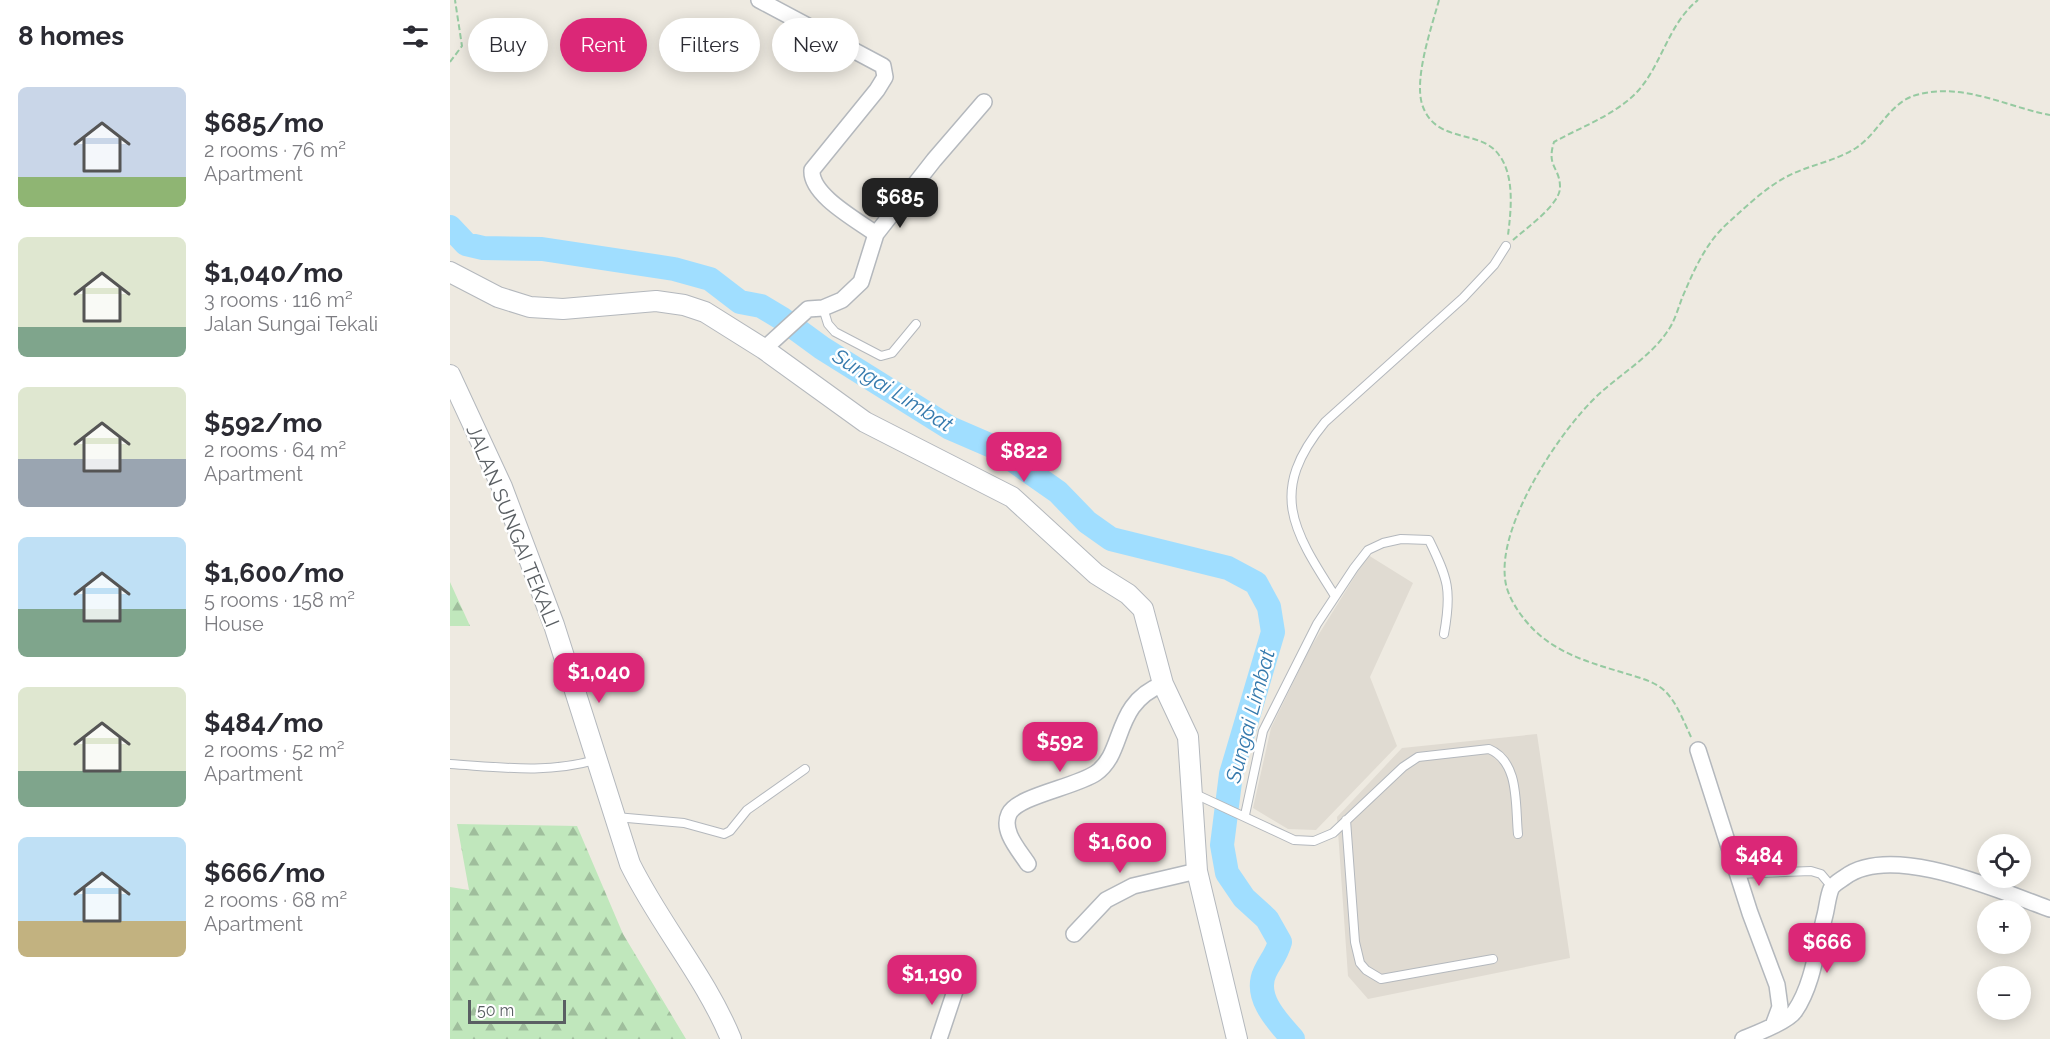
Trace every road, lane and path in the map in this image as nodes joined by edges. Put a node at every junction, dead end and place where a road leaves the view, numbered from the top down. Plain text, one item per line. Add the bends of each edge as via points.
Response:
1 (454, 0) edge
2 (759, 0) edge
3 (1439, 0) edge
4 (1698, 0) edge
5 (450, 62) edge
6 (984, 102) dead end
7 (2050, 115) edge
8 (876, 234) junction
9 (1506, 246) junction
10 (450, 272) edge
11 (823, 308) junction
12 (916, 324) dead end
13 (764, 349) junction
14 (450, 375) edge
15 (1335, 596) junction
16 (1444, 634) dead end
17 (1162, 684) junction
18 (1698, 750) joint
19 (597, 759) junction
20 (450, 764) edge
21 (805, 770) dead end
22 (1193, 793) junction
23 (1245, 815) junction
24 (614, 817) junction
25 (1346, 820) junction
26 (1518, 834) dead end
27 (1028, 864) dead end
28 (1197, 871) junction
29 (1737, 874) junction
30 (1832, 887) junction
31 (2050, 909) edge
32 (1074, 934) dead end
33 (1493, 959) dead end
34 (956, 988) dead end
35 (1774, 1023) junction
36 (731, 1039) edge
37 (939, 1039) edge
38 (1237, 1039) edge
39 (1743, 1039) edge

1 - 5 path via 462,46
2 - 8 street via 883,66 885,77 877,90 812,170 811,177 821,194
3 - 9 path via 1420,83 1422,104 1434,124 1449,133 1486,144 1499,154 1509,176
4 - 9 path via 1678,20 1638,90 1621,106 1554,142 1549,157 1560,186 1559,195
6 - 8 street
7 - 18 path via 1972,94 1920,94 1904,99 1854,149 1770,186 1712,240 1693,271 1669,330 1654,348 1590,403 1549,455 1523,500 1507,554 1505,578 1516,609 1540,639 1583,661 1646,680 1664,690
8 - 11 street via 861,282 842,300
9 - 15 lane via 1463,298 1325,422 1297,463 1289,495 1292,516
10 - 13 street via 498,297 531,307 563,309 656,301 684,305 705,312
11 - 12 lane via 835,332 874,355 892,353
11 - 13 street via 808,309
13 - 17 street via 865,422 1012,497 1096,574 1128,594 1143,609
14 - 19 street, JALAN SUNGAI TEKALI via 502,487 554,625
15 - 16 lane via 1368,550 1401,539 1429,540 1445,575 1450,602
15 - 23 lane via 1263,731
17 - 22 street via 1188,737
17 - 27 street via 1135,702 1107,762 1097,773 1075,785 1019,803 1010,812 1006,822 1009,834
18 - 29 street
19 - 20 lane via 552,769
19 - 24 street, JALAN SUNGAI TEKALI
21 - 24 lane via 747,810 724,834 684,823
22 - 23 lane
22 - 28 street
23 - 25 lane via 1294,840 1314,841
24 - 36 street, JALAN SUNGAI TEKALI via 642,887 711,994
25 - 26 lane via 1418,757 1489,749 1500,753 1510,767
25 - 33 lane via 1355,942 1360,963 1366,970 1381,979
28 - 32 street via 1133,886 1106,900
28 - 38 street
29 - 30 lane via 1811,871 1821,874
29 - 35 street via 1777,985 1780,1007
30 - 31 street via 1851,873 1890,864 1982,885
30 - 35 street via 1805,989 1795,1011
34 - 37 street
35 - 39 street

